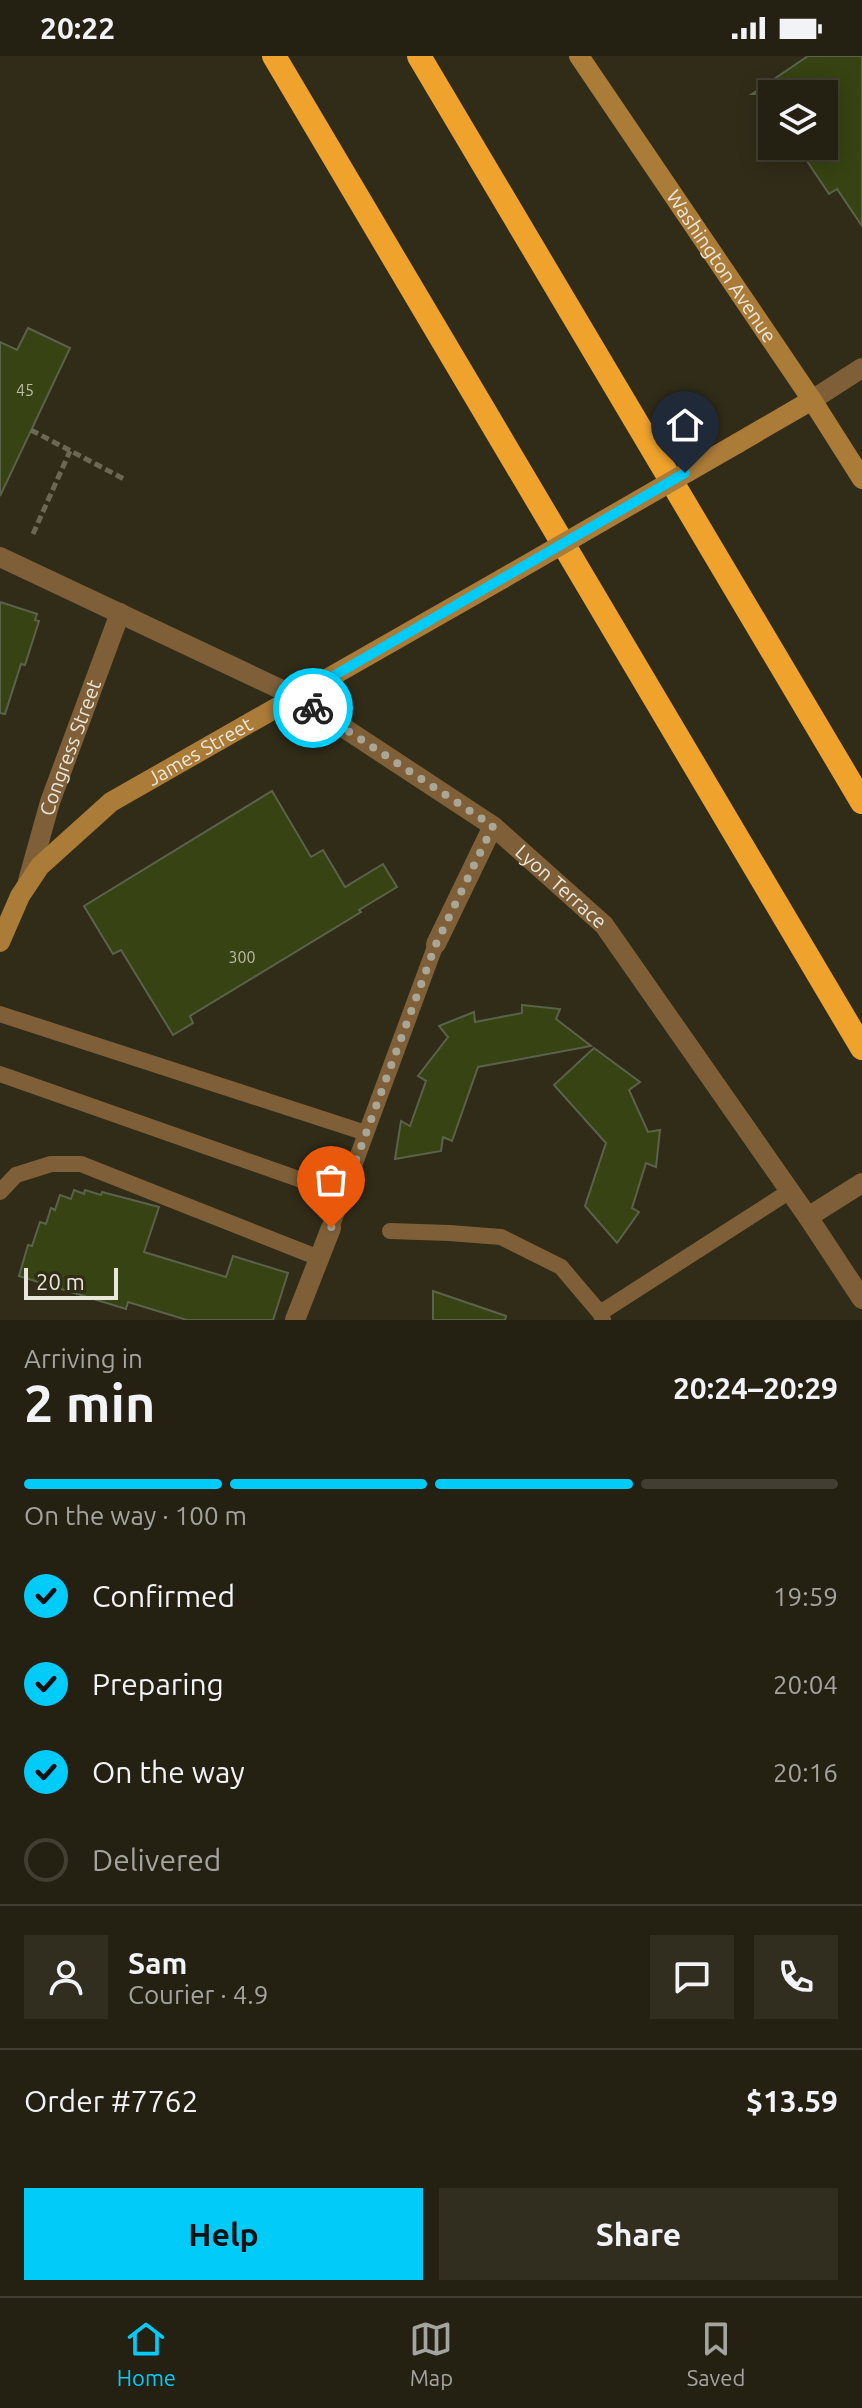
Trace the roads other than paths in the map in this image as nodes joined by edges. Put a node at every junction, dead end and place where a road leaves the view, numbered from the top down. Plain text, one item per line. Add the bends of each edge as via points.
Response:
1 (272, 56) edge
2 (419, 56) edge
3 (579, 56) edge
4 (862, 368) edge
5 (812, 400) junction
6 (862, 479) edge
7 (0, 557) edge
8 (120, 613) junction
9 (297, 697) junction
10 (862, 802) edge
11 (493, 826) junction
12 (27, 883) junction
13 (0, 942) edge
14 (436, 944) joint
15 (0, 1014) edge
16 (862, 1048) edge
17 (0, 1074) edge
18 (366, 1133) junction
19 (8, 1172) edge
20 (856, 1186) edge
21 (790, 1191) junction
22 (0, 1192) edge
23 (344, 1195) junction
24 (808, 1217) junction
25 (331, 1228) joint
26 (390, 1231) dead end
27 (319, 1258) junction
28 (862, 1299) edge
29 (601, 1317) edge
30 (295, 1320) edge

1 - 16 highway
2 - 10 highway
3 - 5 street, Washington Avenue
4 - 5 street, James Street
5 - 6 street, Washington Avenue
5 - 9 street, James Street, bridge
7 - 8 street, Lyon Terrace
8 - 9 street, Lyon Terrace
8 - 12 street, Congress Street via 50,802
9 - 11 street, Lyon Terrace
9 - 12 street, James Street via 111,802
11 - 14 street
11 - 21 street, Lyon Terrace via 604,925
12 - 13 street, James Street
14 - 18 lane
15 - 18 lane
17 - 23 lane
18 - 23 lane
19 - 22 lane
19 - 27 lane via 81,1164
20 - 24 street
21 - 24 street, Lyon Terrace
21 - 29 lane
23 - 25 lane
24 - 28 street, Lyon Terrace
25 - 27 street
26 - 29 lane via 501,1237 561,1267
27 - 30 street

